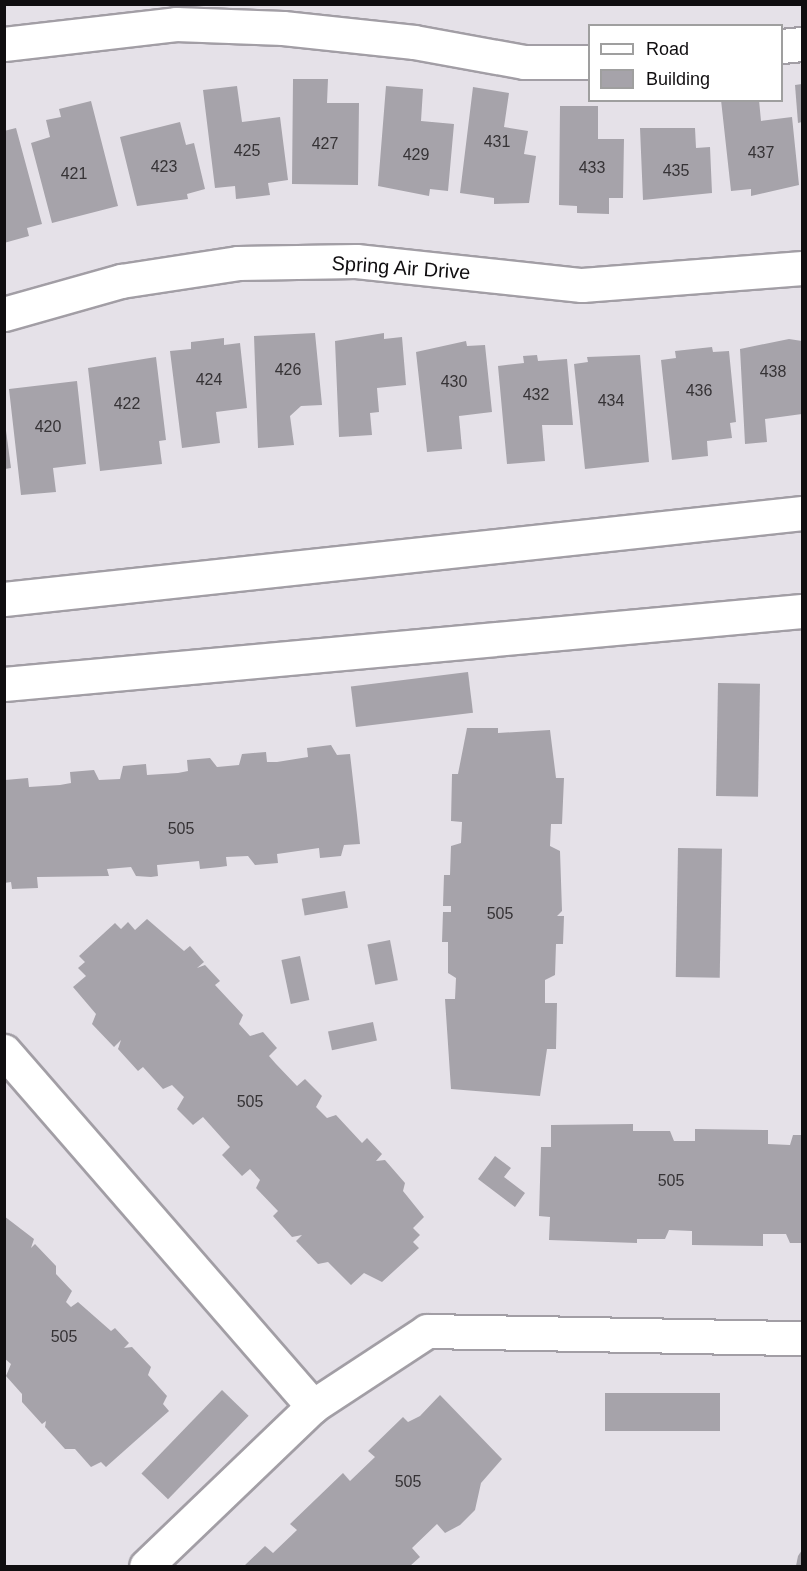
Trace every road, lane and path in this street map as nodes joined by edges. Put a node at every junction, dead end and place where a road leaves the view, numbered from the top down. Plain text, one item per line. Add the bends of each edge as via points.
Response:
1 (4, 44) edge
2 (802, 44) edge
3 (783, 46) edge
4 (588, 62) edge
5 (802, 267) edge
6 (4, 314) edge
7 (802, 513) edge
8 (4, 600) edge
9 (802, 611) edge
10 (4, 684) edge
11 (4, 1051) edge
12 (802, 1338) edge
13 (313, 1406) junction
14 (146, 1566) edge

1 - 4 street via 176,24 283,28 414,42 524,62
2 - 3 street
5 - 6 street, Spring Air Drive via 582,285 356,261 238,263 121,281
7 - 8 street
9 - 10 street
11 - 13 street
12 - 13 street via 427,1331
13 - 14 street

